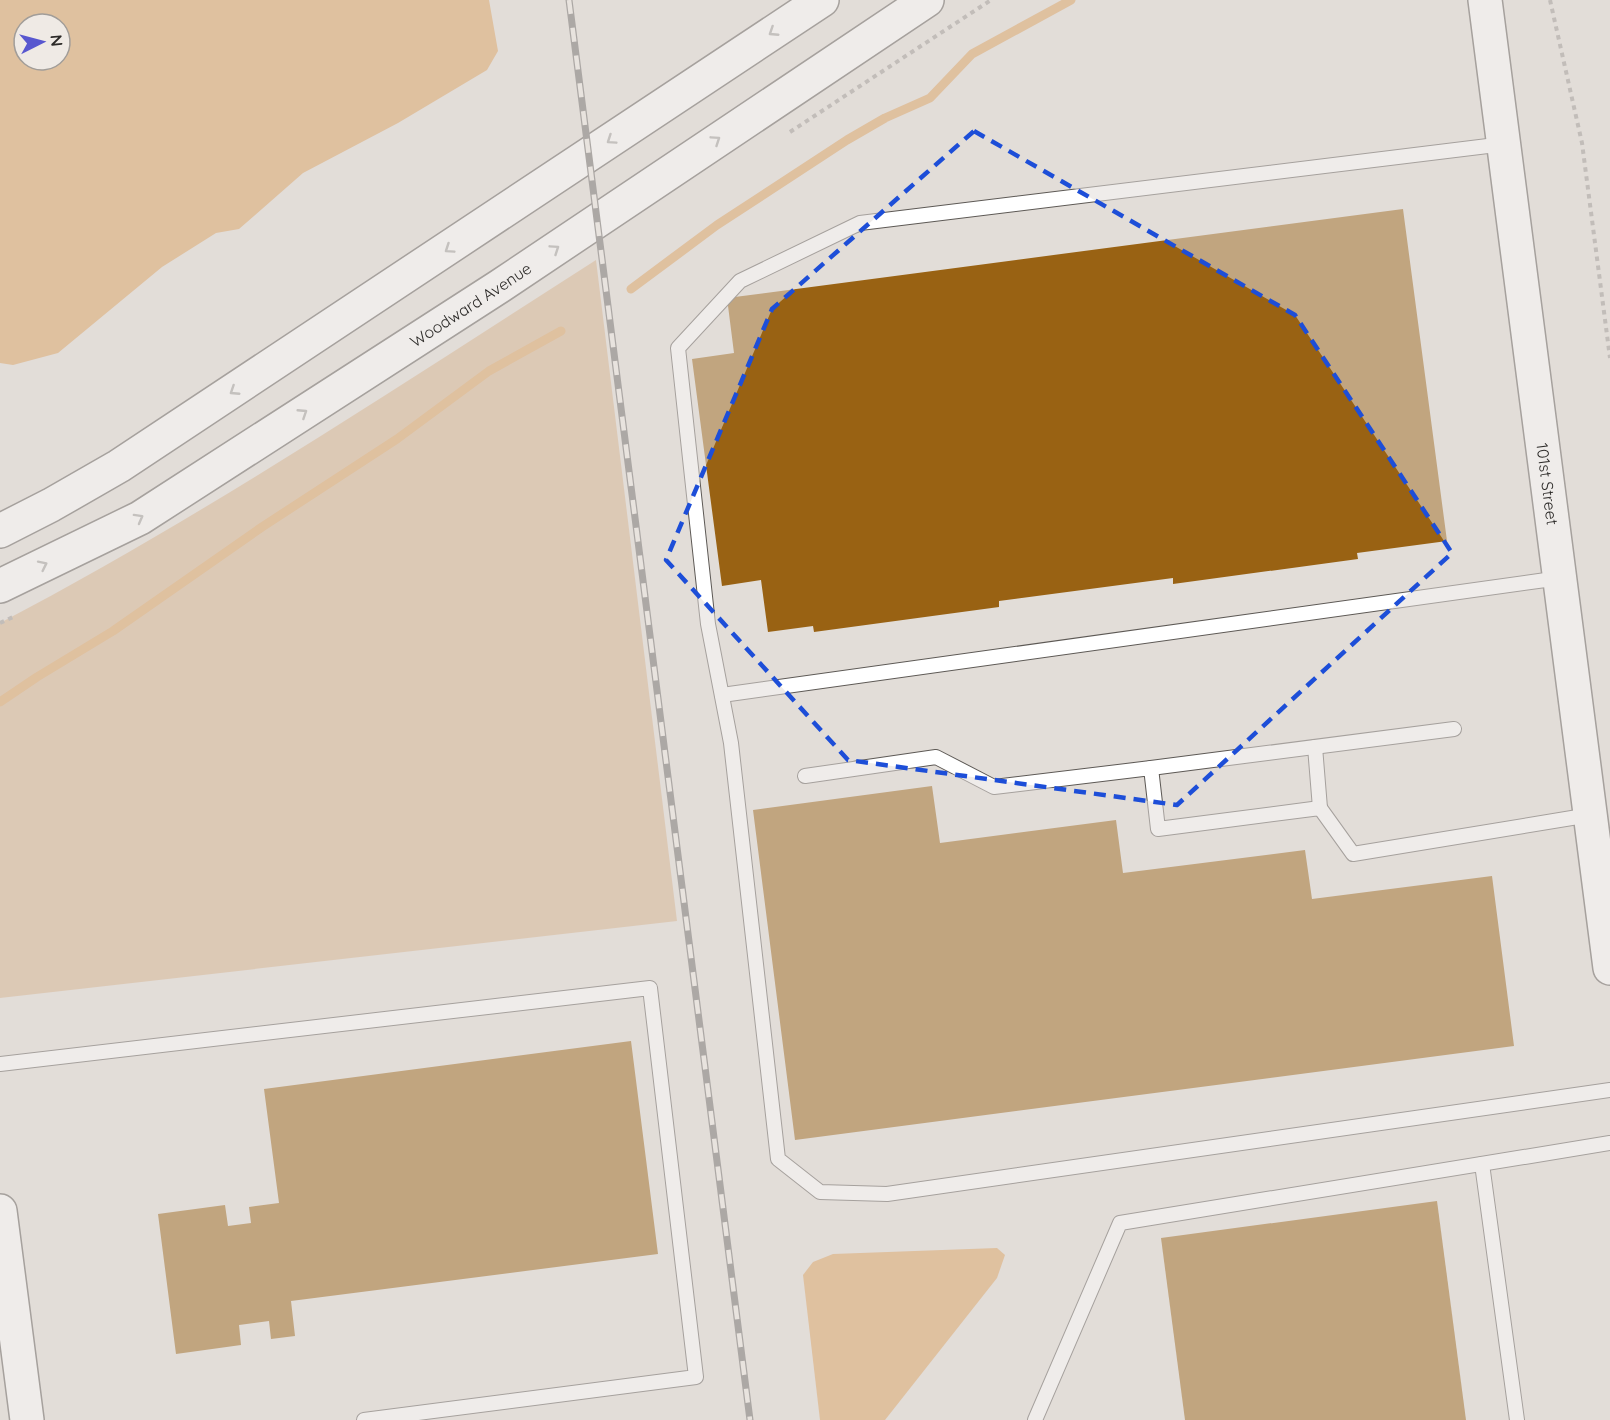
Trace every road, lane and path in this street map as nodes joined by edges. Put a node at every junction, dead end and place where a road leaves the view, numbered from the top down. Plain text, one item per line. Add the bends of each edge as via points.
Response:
1 (822, 0) edge
2 (927, 0) edge
3 (1485, 0) edge
4 (1550, 0) edge
5 (1504, 144) junction
6 (1610, 358) edge
7 (0, 531) edge
8 (1560, 578) junction
9 (0, 586) edge
10 (722, 694) junction
11 (1454, 729) dead end
12 (1315, 747) junction
13 (1151, 768) junction
14 (805, 776) dead end
15 (1320, 808) junction
16 (1590, 815) junction
17 (1610, 968) edge
18 (0, 1064) edge
19 (1610, 1090) edge
20 (1610, 1143) edge
21 (1482, 1164) junction
22 (0, 1211) edge
23 (27, 1420) edge
24 (364, 1420) edge
25 (1035, 1420) edge
26 (1517, 1420) edge

1 -> 7 street via 118,466
9 -> 2 street, Woodward Avenue via 140,518 500,286
3 - 5 street, 101st Street
4 - 6 path via 1582,143
5 - 8 street, 101st Street
5 - 10 lane via 860,224 740,281 678,348 708,624
8 - 10 lane
8 - 16 street, 101st Street
10 - 19 lane via 731,743 778,1160 820,1192 887,1194
11 - 12 lane
12 - 13 lane
12 - 15 lane
13 - 14 lane via 994,787 936,757
13 - 15 lane via 1158,830
15 - 16 lane via 1353,854
16 - 17 street, 101st Street
18 - 24 lane via 650,988 696,1377
20 - 21 lane
21 - 25 lane via 1120,1223
21 - 26 lane
22 - 23 street

